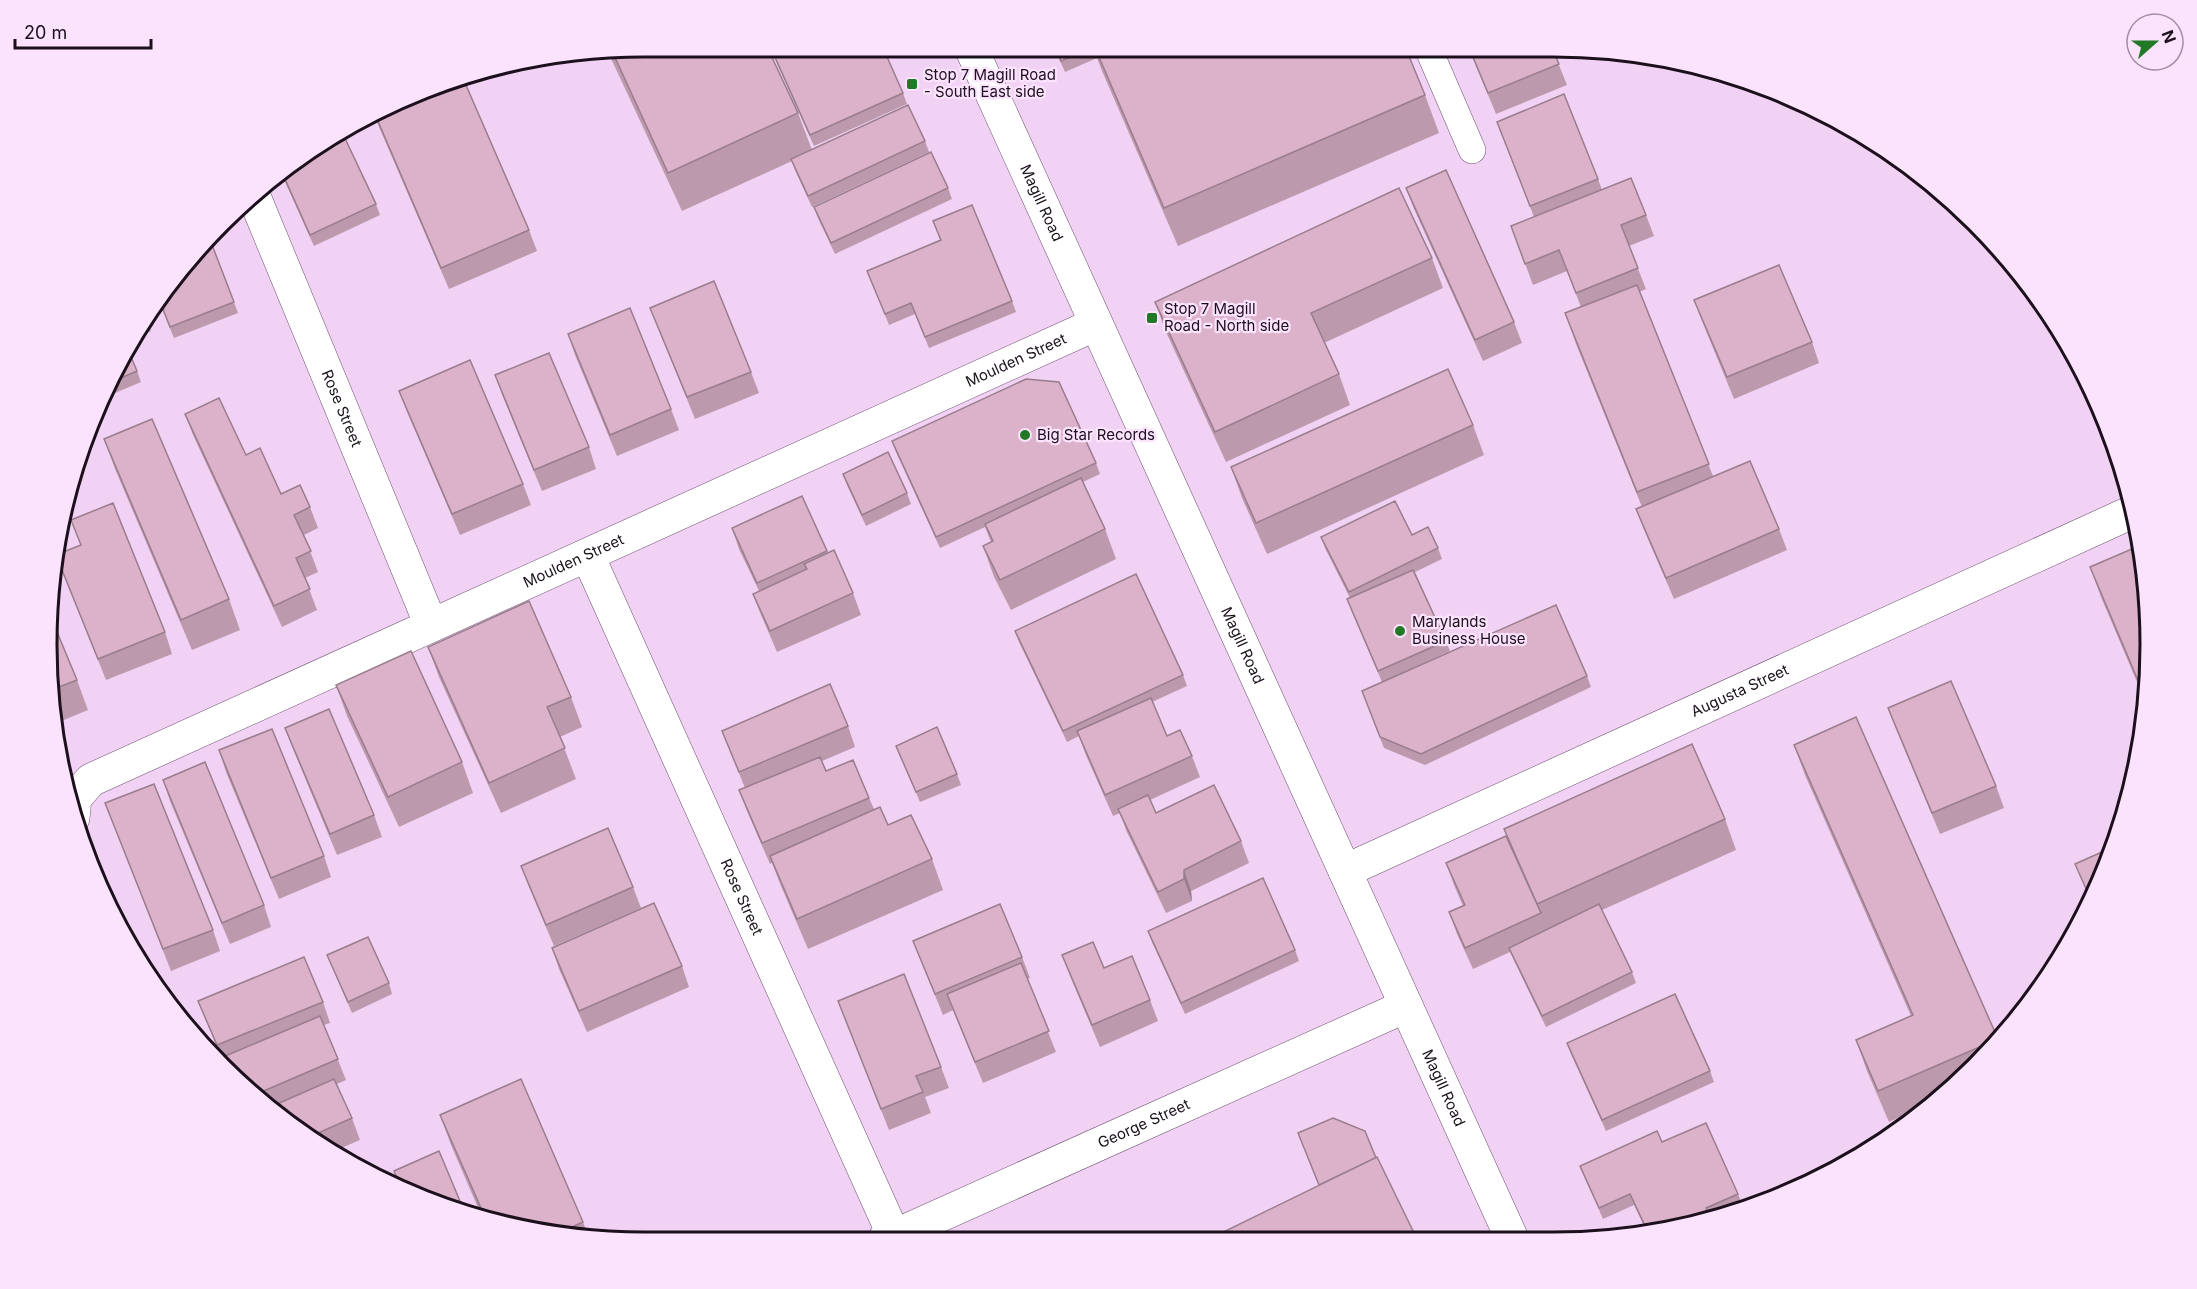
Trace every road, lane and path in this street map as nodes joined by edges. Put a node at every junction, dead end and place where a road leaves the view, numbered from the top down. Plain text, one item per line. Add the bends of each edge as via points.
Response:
1 (975, 57) edge
2 (1432, 57) edge
3 (1472, 150) dead end
4 (257, 203) edge
5 (1096, 324) junction
6 (2125, 515) edge
7 (588, 556) junction
8 (431, 625) junction
9 (77, 796) edge
10 (1345, 871) junction
11 (1406, 1006) junction
12 (886, 1232) edge
13 (905, 1232) edge
14 (1509, 1232) edge

1 - 5 street, Magill Road
2 - 3 lane
4 - 8 street, Rose Street
5 - 7 street, Moulden Street
5 - 10 street, Magill Road
6 - 10 street, Augusta Street
7 - 8 street, Moulden Street
7 - 12 street, Rose Street
8 - 9 street, Moulden Street via 92,780
10 - 11 street, Magill Road
11 - 13 street, George Street
11 - 14 street, Magill Road

